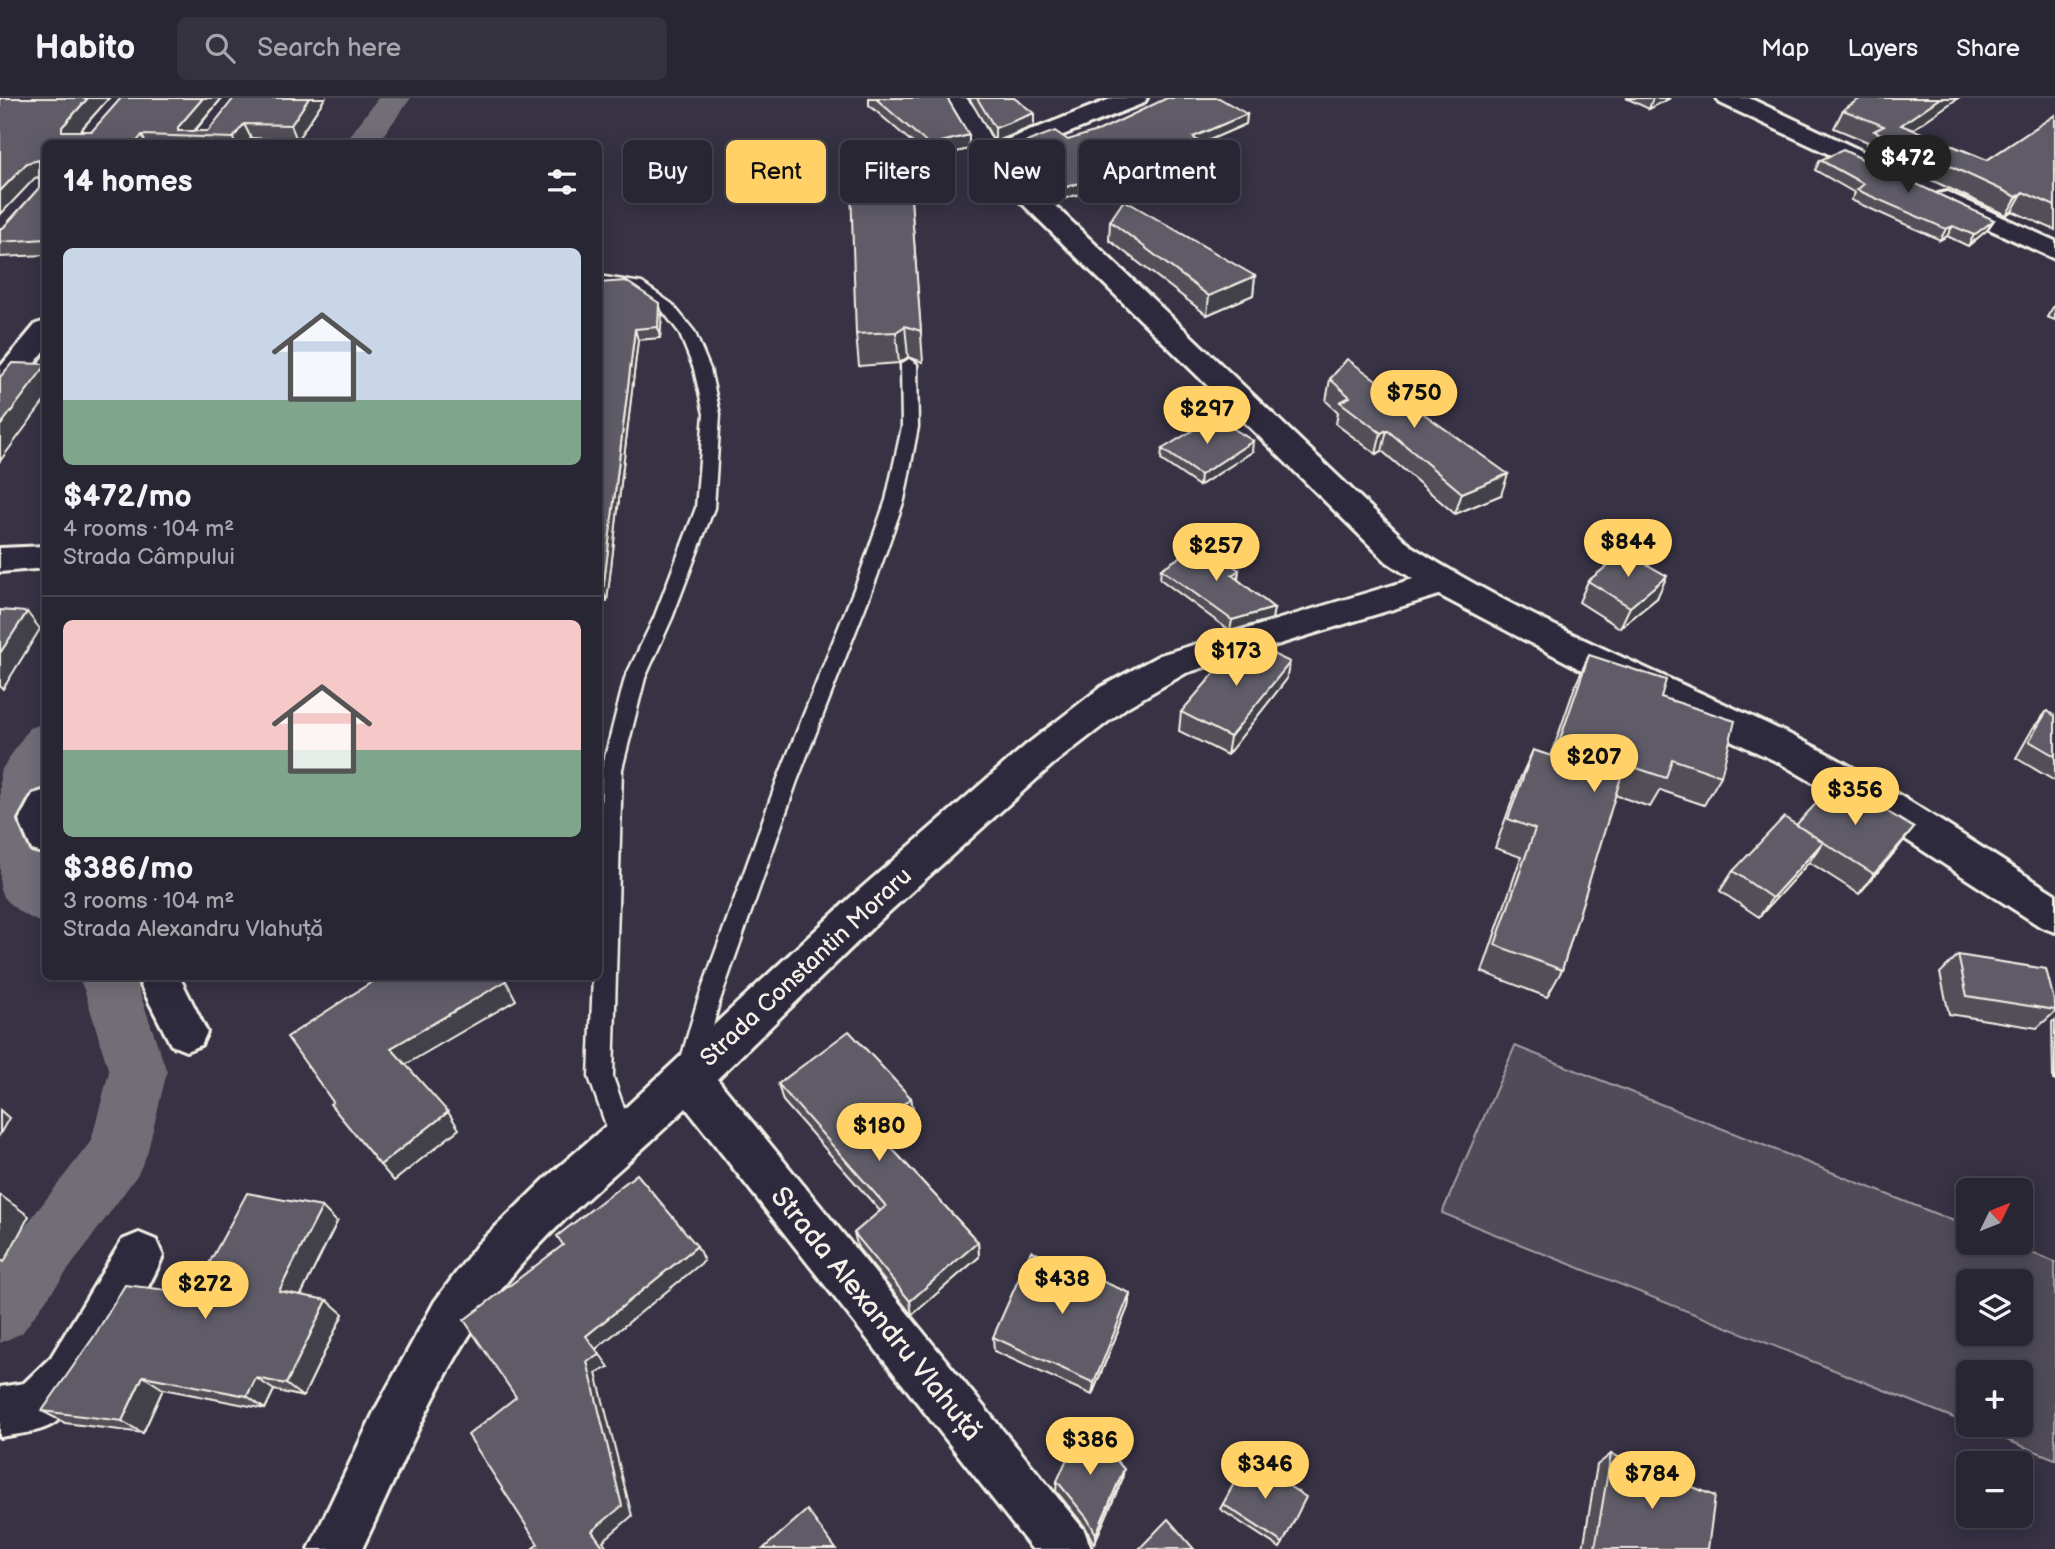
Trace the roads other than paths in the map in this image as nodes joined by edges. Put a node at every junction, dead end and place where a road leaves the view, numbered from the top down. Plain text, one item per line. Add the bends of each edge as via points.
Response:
1 (952, 98) edge
2 (1135, 98) edge
3 (1729, 98) edge
4 (979, 140) edge
5 (1029, 140) edge
6 (1037, 203) edge
7 (2055, 251) edge
8 (602, 281) edge
9 (42, 335) edge
10 (909, 363) edge
11 (0, 386) edge
12 (42, 557) edge
13 (6, 560) edge
14 (1443, 582) junction
15 (42, 812) edge
16 (42, 830) edge
17 (2055, 915) edge
18 (159, 980) edge
19 (186, 1032) dead end
20 (689, 1078) junction
21 (623, 1140) junction
22 (139, 1256) dead end
23 (0, 1412) edge
24 (335, 1549) edge
25 (1065, 1549) edge

1 - 4 street
2 - 5 street
3 - 7 street
6 - 14 street via 1399,554
8 - 21 lane via 637,286 667,307 686,331 702,369 712,414 705,508 635,678 612,769 601,1077
9 - 11 street
10 - 20 lane via 911,427 895,500 712,990
12 - 13 street
14 - 17 street via 1612,670 1793,753
14 - 20 street, Strada Constantin Moraru via 1174,664 1114,698 1039,755 865,909
15 - 16 street via 38,820
18 - 19 street
20 - 21 street, Strada Constantin Moraru
20 - 25 street, Strada Alexandru Vlahuță
21 - 24 street, Strada Constantin Moraru via 494,1261 452,1318
22 - 23 street via 68,1374 36,1406

